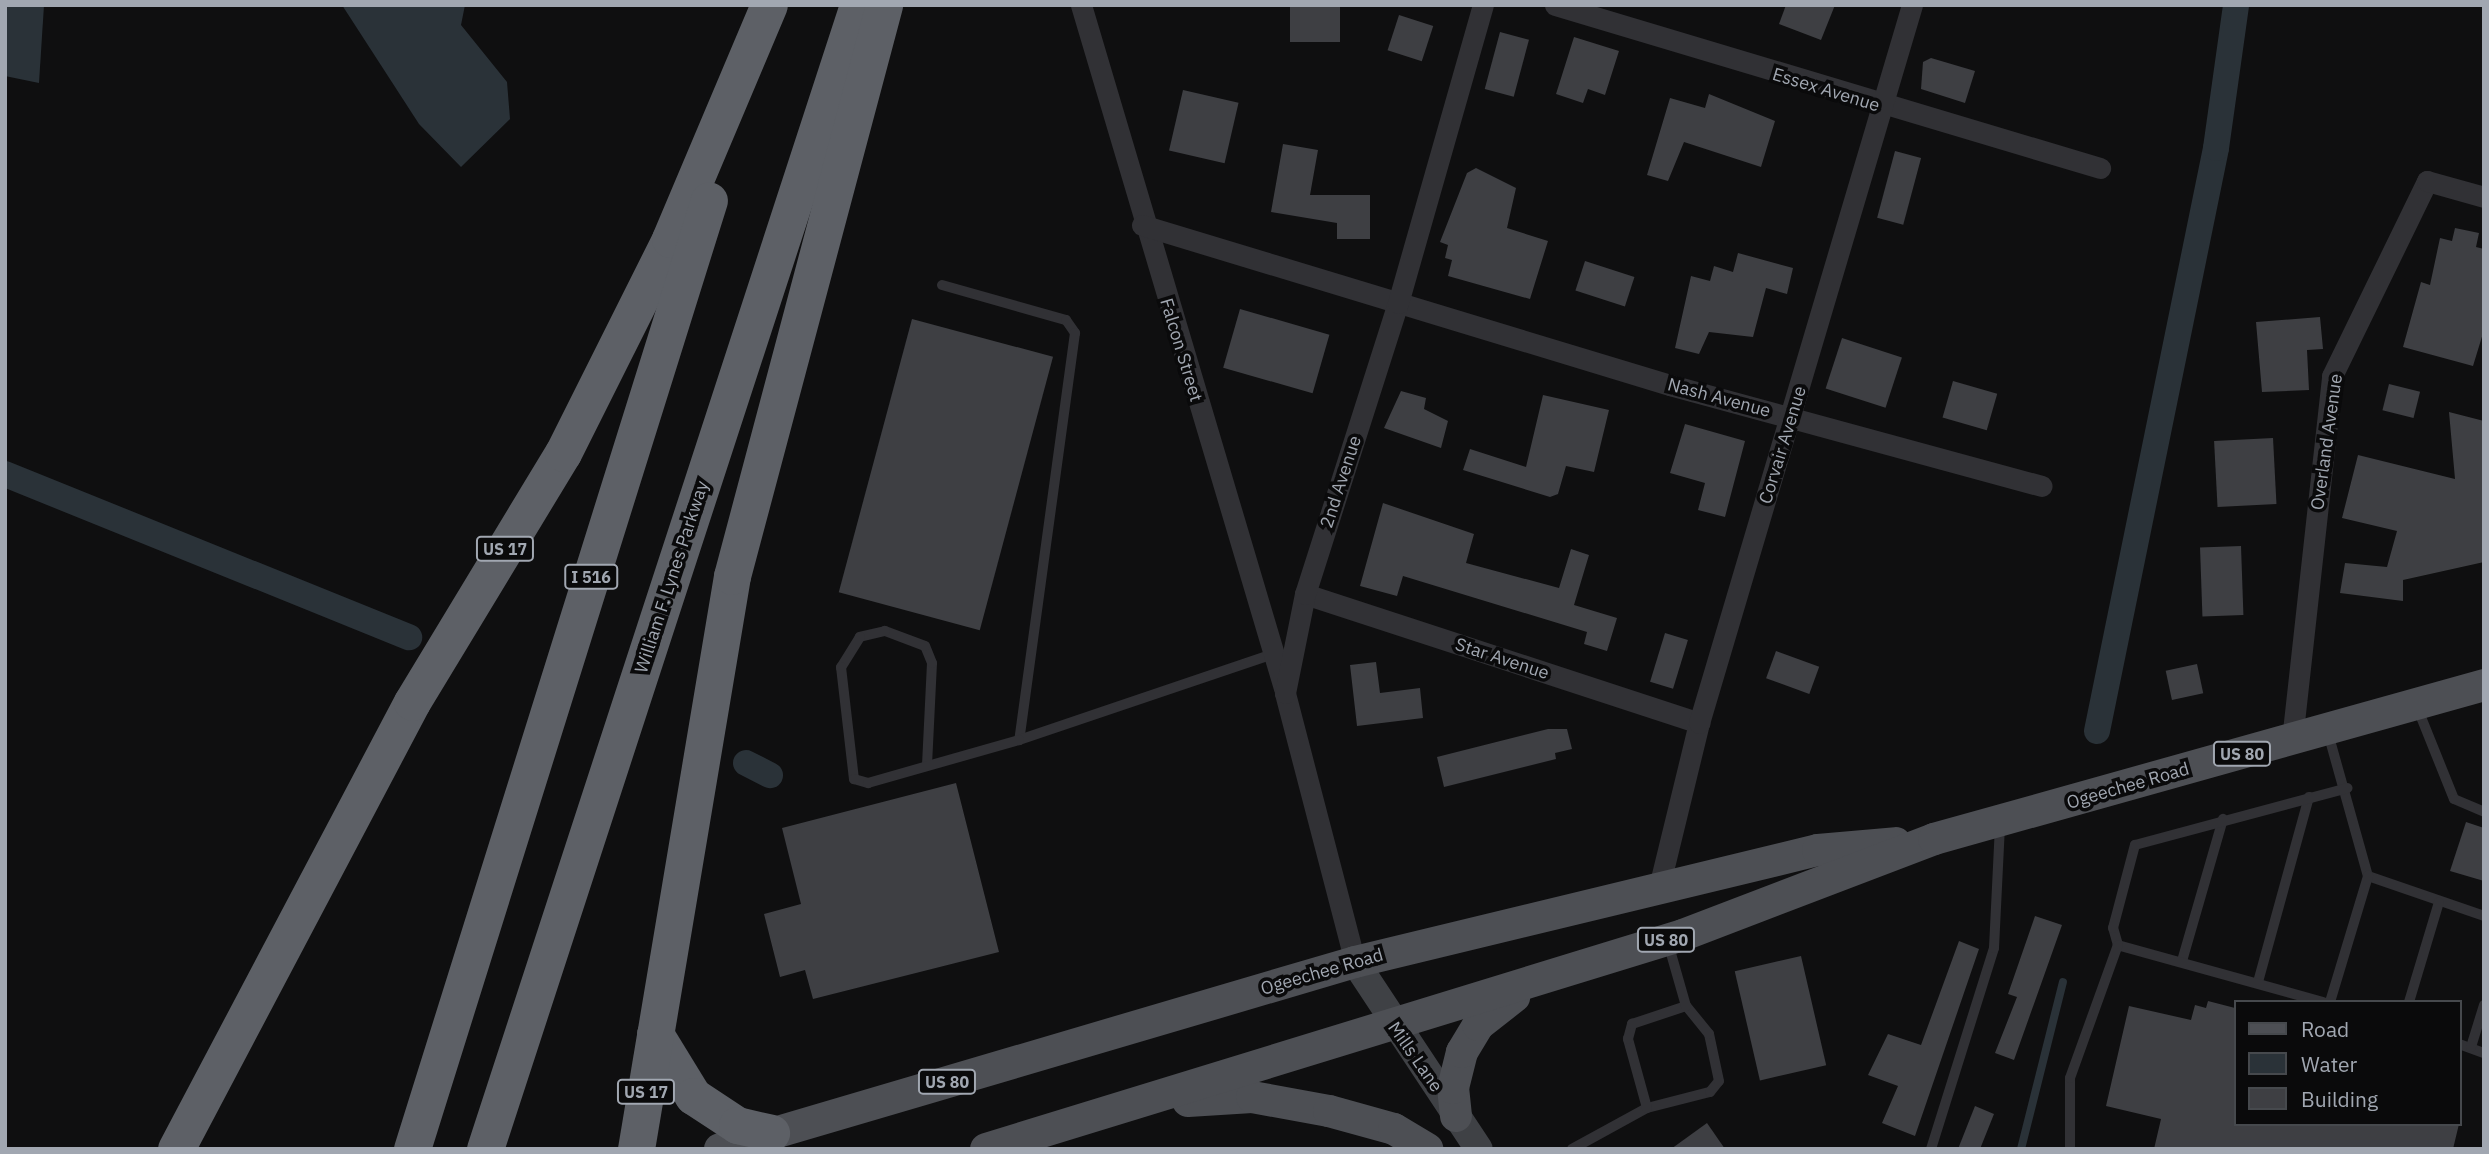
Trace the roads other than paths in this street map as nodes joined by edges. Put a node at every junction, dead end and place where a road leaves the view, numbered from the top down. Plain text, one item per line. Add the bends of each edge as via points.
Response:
1 (769, 5) edge
2 (858, 5) edge
3 (884, 5) edge
4 (1081, 5) edge
5 (1483, 5) edge
6 (1555, 5) edge
7 (1912, 5) edge
8 (1882, 107) junction
9 (2100, 168) dead end
10 (2484, 197) edge
11 (1142, 225) junction
12 (942, 285) dead end
13 (1398, 303) junction
14 (1791, 417) junction
15 (2041, 486) dead end
16 (1305, 594) junction
17 (1273, 654) junction
18 (2484, 685) edge
19 (1285, 693) junction
20 (2416, 705) junction
21 (1699, 723) junction
22 (2327, 730) junction
23 (1019, 740) junction
24 (2292, 740) junction
25 (927, 765) junction
26 (2347, 788) junction
27 (2309, 797) junction
28 (2484, 813) edge
29 (2223, 819) junction
30 (2000, 821) junction
31 (1934, 839) junction
32 (2368, 876) junction
33 (1659, 887) junction
34 (2439, 902) junction
35 (2484, 916) edge
36 (1667, 940) junction
37 (2118, 945) junction
38 (2182, 961) junction
39 (1355, 962) junction
40 (2258, 982) junction
41 (1532, 984) junction
42 (2316, 1000) edge
43 (2331, 1000) edge
44 (2410, 1000) edge
45 (2484, 1005) edge
46 (1686, 1006) junction
47 (1394, 1028) junction
48 (655, 1034) junction
49 (2461, 1044) edge
50 (2471, 1047) junction
51 (2484, 1053) edge
52 (1131, 1104) junction
53 (1647, 1108) junction
54 (1456, 1116) junction
55 (771, 1133) junction
56 (490, 1135) edge
57 (1016, 1144) edge
58 (176, 1149) edge
59 (412, 1149) edge
60 (636, 1149) edge
61 (720, 1149) edge
62 (986, 1149) edge
63 (1427, 1149) edge
64 (1479, 1149) edge
65 (1572, 1149) edge
66 (1931, 1149) edge
67 (2070, 1149) edge

1 - 58 highway, US 17 via 670,239 563,453 412,702
1 - 59 highway, I 516
2 - 56 highway, William F. Lynes Parkway
3 - 48 highway, US 17 via 732,576
4 - 11 street, Falcon Street
5 - 13 street, 2nd Avenue
6 - 8 street, Essex Avenue
7 - 8 street, Corvair Avenue
8 - 9 street, Essex Avenue
8 - 14 street, Corvair Avenue
10 - 24 street, Overland Avenue via 2427,181 2332,376
11 - 13 street, Nash Avenue
11 - 17 street, Falcon Street
12 - 23 lane via 1066,320 1075,333
13 - 14 street, Nash Avenue
13 - 16 street, 2nd Avenue
14 - 15 street, Nash Avenue
14 - 21 street, Corvair Avenue
16 - 19 street, 2nd Avenue
16 - 21 street, Star Avenue
17 - 19 street, Falcon Street
17 - 23 lane
18 - 20 main road, Ogeechee Road / US 80
19 - 39 street, 2nd Avenue
20 - 22 main road, Ogeechee Road / US 80
20 - 28 lane via 2454,799
21 - 33 street, Corvair Avenue
22 - 24 main road, Ogeechee Road / US 80
22 - 26 lane
23 - 25 lane
24 - 30 main road, Ogeechee Road / US 80
25 - 25 lane via 868,783 854,779 841,667 860,637 885,631 925,646 932,663
26 - 27 lane
26 - 32 lane
27 - 29 lane
27 - 40 lane
29 - 37 lane via 2134,845 2113,928
29 - 38 lane
30 - 31 main road, Ogeechee Road / US 80
30 - 66 lane via 1994,948
31 - 33 main road, Ogeechee Road / US 80 via 1818,850
31 - 36 main road, Ogeechee Road / US 80
32 - 34 lane
32 - 43 lane
33 - 39 main road, Ogeechee Road / US 80
34 - 35 lane
34 - 44 lane
36 - 41 main road, Ogeechee Road / US 80
36 - 46 lane
37 - 38 lane
37 - 67 lane via 2070,1078
38 - 40 lane
39 - 47 main road, Mills Lane
39 - 55 main road, Ogeechee Road / US 80
40 - 42 lane
41 - 47 main road, Ogeechee Road / US 80
41 - 54 main road via 1478,1025 1462,1052 1453,1088
45 - 50 lane
46 - 53 lane via 1632,1024 1628,1039
46 - 53 lane via 1709,1034 1719,1082 1710,1092
47 - 52 main road, Ogeechee Road / US 80
47 - 54 main road, Mills Lane
48 - 55 highway via 693,1097 737,1125
48 - 60 highway, US 17
49 - 50 lane
50 - 51 lane
52 - 57 main road, Ogeechee Road / US 80
52 - 63 main road via 1252,1097 1394,1129
53 - 65 lane
54 - 64 main road, Mills Lane
55 - 61 main road, Ogeechee Road
57 - 62 main road, Ogeechee Road / US 80

